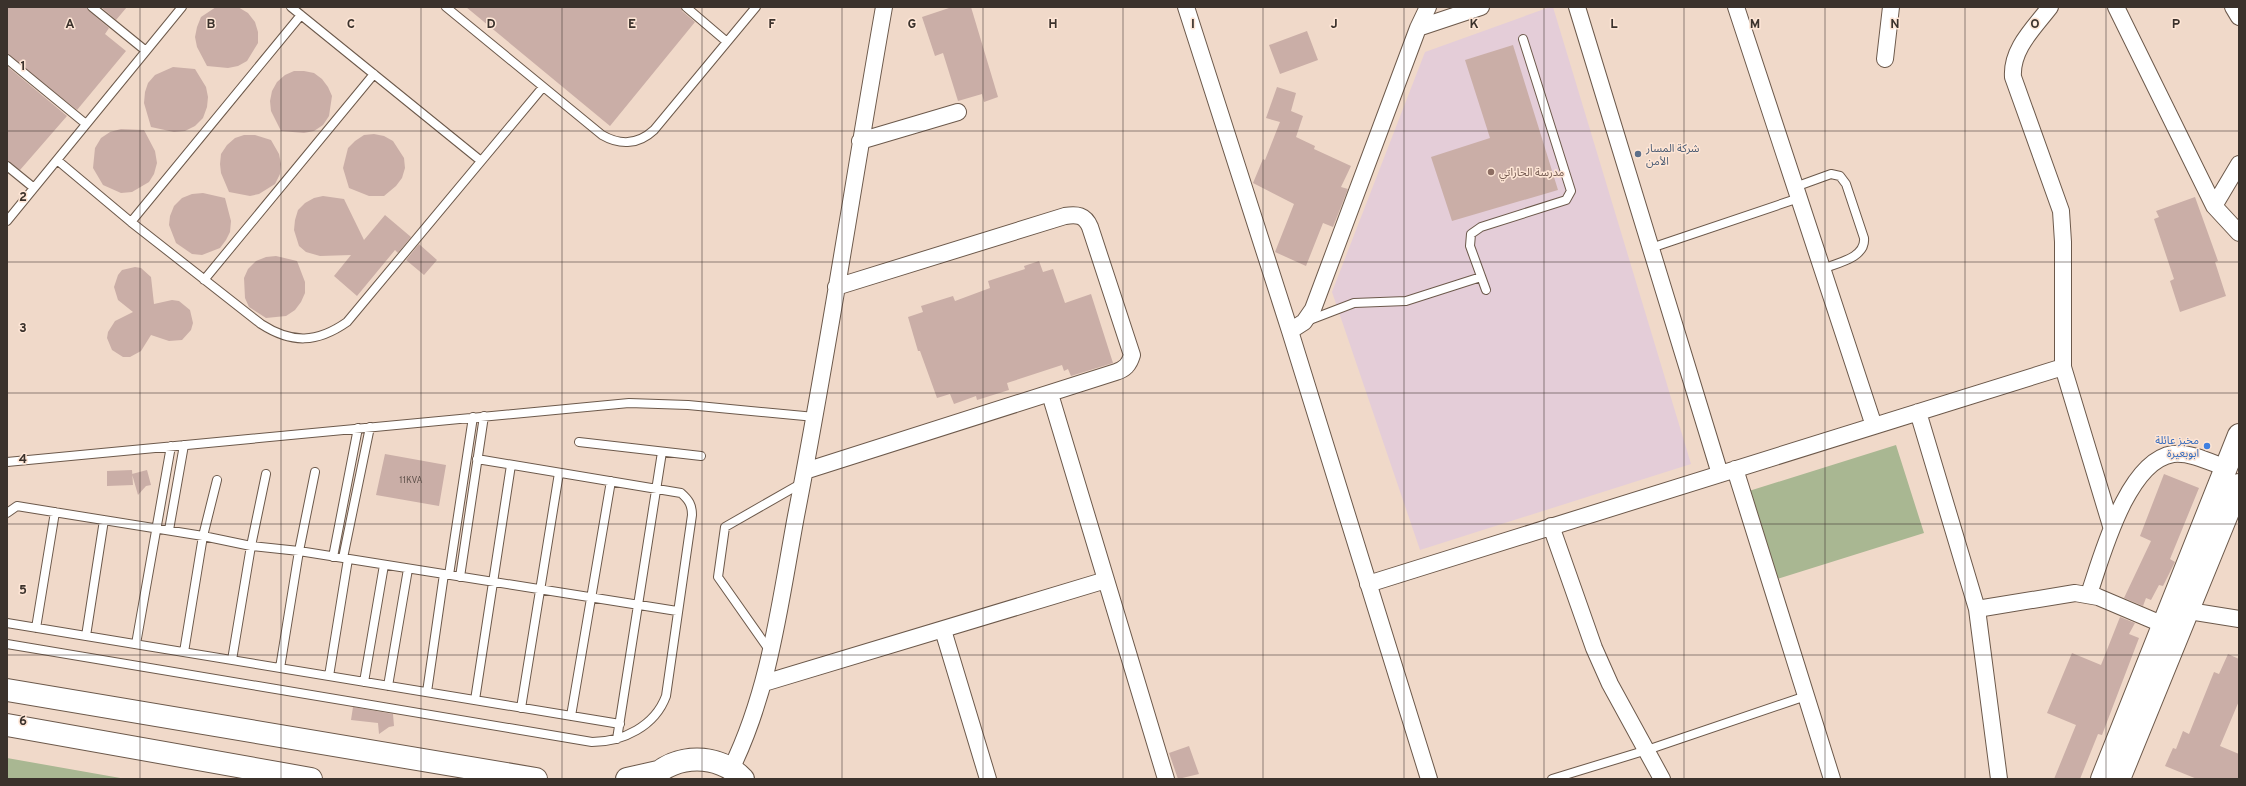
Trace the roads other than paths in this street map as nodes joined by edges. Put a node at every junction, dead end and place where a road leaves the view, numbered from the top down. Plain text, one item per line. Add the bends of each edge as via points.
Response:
1 (92, 7) edge
2 (182, 7) edge
3 (291, 7) edge
4 (446, 7) edge
5 (686, 7) edge
6 (756, 7) edge
7 (884, 7) edge
8 (1186, 7) edge
9 (1428, 7) edge
10 (1481, 7) edge
11 (1576, 7) edge
12 (1736, 7) edge
13 (1891, 7) edge
14 (2050, 7) edge
15 (2116, 7) edge
16 (2233, 7) edge
17 (301, 15) junction
18 (2239, 17) edge
19 (1418, 28) junction
20 (1523, 40) dead end
21 (727, 42) junction
22 (146, 51) junction
23 (7, 59) edge
24 (1884, 59) dead end
25 (374, 74) junction
26 (543, 87) junction
27 (958, 112) dead end
28 (86, 124) junction
29 (860, 141) junction
30 (57, 160) junction
31 (481, 161) junction
32 (2239, 164) edge
33 (7, 166) edge
34 (34, 188) junction
35 (1797, 192) junction
36 (2214, 206) junction
37 (7, 221) edge
38 (131, 222) junction
39 (2239, 233) edge
40 (1651, 248) junction
41 (1822, 269) junction
42 (1481, 277) junction
43 (204, 280) junction
44 (836, 287) junction
45 (1486, 290) dead end
46 (1304, 322) junction
47 (1290, 331) junction
48 (2063, 367) junction
49 (1050, 394) junction
50 (1918, 412) junction
51 (484, 416) junction
52 (473, 417) junction
53 (815, 417) junction
54 (1874, 426) junction
55 (370, 427) junction
56 (358, 428) junction
57 (2239, 435) edge
58 (579, 442) dead end
59 (184, 445) junction
60 (171, 446) junction
61 (662, 452) junction
62 (701, 456) dead end
63 (477, 459) junction
64 (7, 462) edge
65 (511, 465) junction
66 (2226, 468) junction
67 (1735, 469) junction
68 (316, 472) dead end
69 (558, 473) junction
70 (266, 474) dead end
71 (1720, 474) junction
72 (804, 477) junction
73 (216, 480) dead end
74 (611, 482) junction
75 (2239, 485) edge
76 (655, 489) junction
77 (55, 512) junction
78 (7, 513) edge
79 (104, 520) junction
80 (1551, 526) junction
81 (2111, 526) junction
82 (156, 528) junction
83 (169, 530) junction
84 (203, 536) junction
85 (251, 546) junction
86 (299, 551) junction
87 (333, 556) junction
88 (345, 558) junction
89 (384, 565) junction
90 (408, 568) junction
91 (446, 575) junction
92 (460, 577) junction
93 (1106, 580) junction
94 (493, 582) junction
95 (1368, 584) junction
96 (540, 590) junction
97 (2089, 594) junction
98 (591, 598) junction
99 (638, 605) junction
100 (1977, 609) junction
101 (2189, 611) junction
102 (677, 612) junction
103 (2239, 619) edge
104 (7, 623) edge
105 (2164, 625) junction
106 (36, 628) junction
107 (943, 630) junction
108 (86, 636) junction
109 (7, 644) edge
110 (136, 644) junction
111 (770, 651) junction
112 (184, 652) junction
113 (232, 660) junction
114 (280, 668) junction
115 (329, 676) junction
116 (364, 682) junction
117 (764, 683) junction
118 (388, 686) junction
119 (7, 690) edge
120 (427, 692) junction
121 (1806, 696) junction
122 (475, 700) junction
123 (521, 708) junction
124 (572, 716) junction
125 (620, 724) junction
126 (7, 725) edge
127 (617, 739) junction
128 (1647, 750) junction
129 (737, 774) edge
130 (655, 776) edge
131 (311, 779) edge
132 (536, 779) edge
133 (627, 779) edge
134 (988, 779) edge
135 (1166, 779) edge
136 (1429, 779) edge
137 (1552, 779) edge
138 (1662, 779) edge
139 (1832, 779) edge
140 (1999, 779) edge
141 (2102, 779) edge
142 (2119, 779) edge

1 - 22 lane
2 - 22 lane
3 - 17 lane
4 - 26 lane
5 - 21 lane
6 - 21 lane
7 - 29 street
8 - 47 street
9 - 19 street
10 - 19 street
11 - 40 street
12 - 35 street
13 - 24 street
14 - 48 street via 2019,48 2012,67 2016,87 2061,211 2064,242
15 - 36 street
16 - 18 street
17 - 25 lane
17 - 38 lane
19 - 46 street via 1313,309
20 - 42 lane via 1571,191 1566,200 1475,229 1469,240
21 - 26 lane via 654,130 633,142 617,142 602,135
22 - 28 lane
23 - 28 lane
25 - 31 lane
25 - 43 lane
26 - 31 lane
27 - 29 street
28 - 30 lane
29 - 44 street
30 - 34 lane
30 - 38 lane
31 - 43 lane via 357,311 334,331 320,337 304,339 274,332
32 - 36 street
33 - 34 lane
34 - 37 lane
35 - 40 lane
35 - 41 street
35 - 41 lane via 1831,174 1840,176 1846,184 1864,238 1865,243 1860,252
36 - 39 street
38 - 43 lane
40 - 71 street
41 - 54 street
42 - 45 lane
42 - 46 lane via 1406,301 1354,304
44 - 49 street via 1065,216 1080,216 1087,220 1090,227 1132,355 1129,364 1123,370
44 - 53 street
46 - 47 street
47 - 95 street
48 - 50 street
48 - 81 street
49 - 72 street
49 - 93 street
50 - 54 street
50 - 100 street
51 - 52 lane
51 - 53 lane via 600,405 659,403
51 - 63 lane
52 - 55 lane
52 - 91 lane
53 - 72 street
54 - 67 street
55 - 56 lane
55 - 88 lane
56 - 59 lane
56 - 87 lane
57 - 66 street
58 - 61 lane
59 - 60 lane
59 - 83 lane
60 - 64 lane
60 - 82 lane
61 - 62 lane
61 - 76 lane
63 - 65 lane
63 - 92 lane
65 - 69 lane
65 - 94 lane
66 - 81 street via 2188,455 2174,454 2161,457 2149,464 2141,475
66 - 105 street
67 - 71 street
67 - 121 street
68 - 86 lane
69 - 74 lane
69 - 96 lane
70 - 85 lane
71 - 80 street
72 - 111 street
72 - 111 lane via 725,527 718,577
73 - 84 lane
74 - 76 lane
74 - 98 lane
75 - 101 street
76 - 99 lane
76 - 102 lane via 681,493 688,498 692,507
77 - 78 lane via 17,506
77 - 79 lane
77 - 106 lane
79 - 82 lane
79 - 108 lane
80 - 95 street
80 - 128 street via 1597,656 1626,717
81 - 97 street
82 - 83 lane
82 - 110 lane
83 - 84 lane
84 - 85 lane
84 - 112 lane
85 - 86 lane
85 - 113 lane
86 - 87 lane
86 - 114 lane
87 - 88 lane
88 - 89 lane
88 - 115 lane
89 - 90 lane
89 - 116 lane
90 - 91 lane
90 - 118 lane
91 - 92 lane
91 - 120 lane
92 - 94 lane
93 - 107 street
93 - 135 street
94 - 96 lane
94 - 122 lane
95 - 136 street
96 - 98 lane
96 - 123 lane
97 - 100 street via 2060,594
97 - 105 street
98 - 99 lane
98 - 124 lane
99 - 102 lane
99 - 125 lane
100 - 140 street
101 - 103 street
101 - 142 street
102 - 127 lane via 666,696 662,705 651,720
104 - 106 lane
105 - 141 street
106 - 108 lane
107 - 117 street
107 - 134 street
108 - 110 lane
109 - 127 lane via 592,742
110 - 112 lane
111 - 117 street
112 - 113 lane
113 - 114 lane
114 - 115 lane
115 - 116 lane
116 - 118 lane
117 - 129 street
118 - 120 lane
119 - 132 street
120 - 122 lane
121 - 128 lane
121 - 139 street
122 - 123 lane
123 - 124 lane
124 - 125 lane
125 - 127 lane
126 - 131 street
128 - 137 lane
128 - 138 street
129 - 130 street via 717,762 694,760 671,764
130 - 133 street

